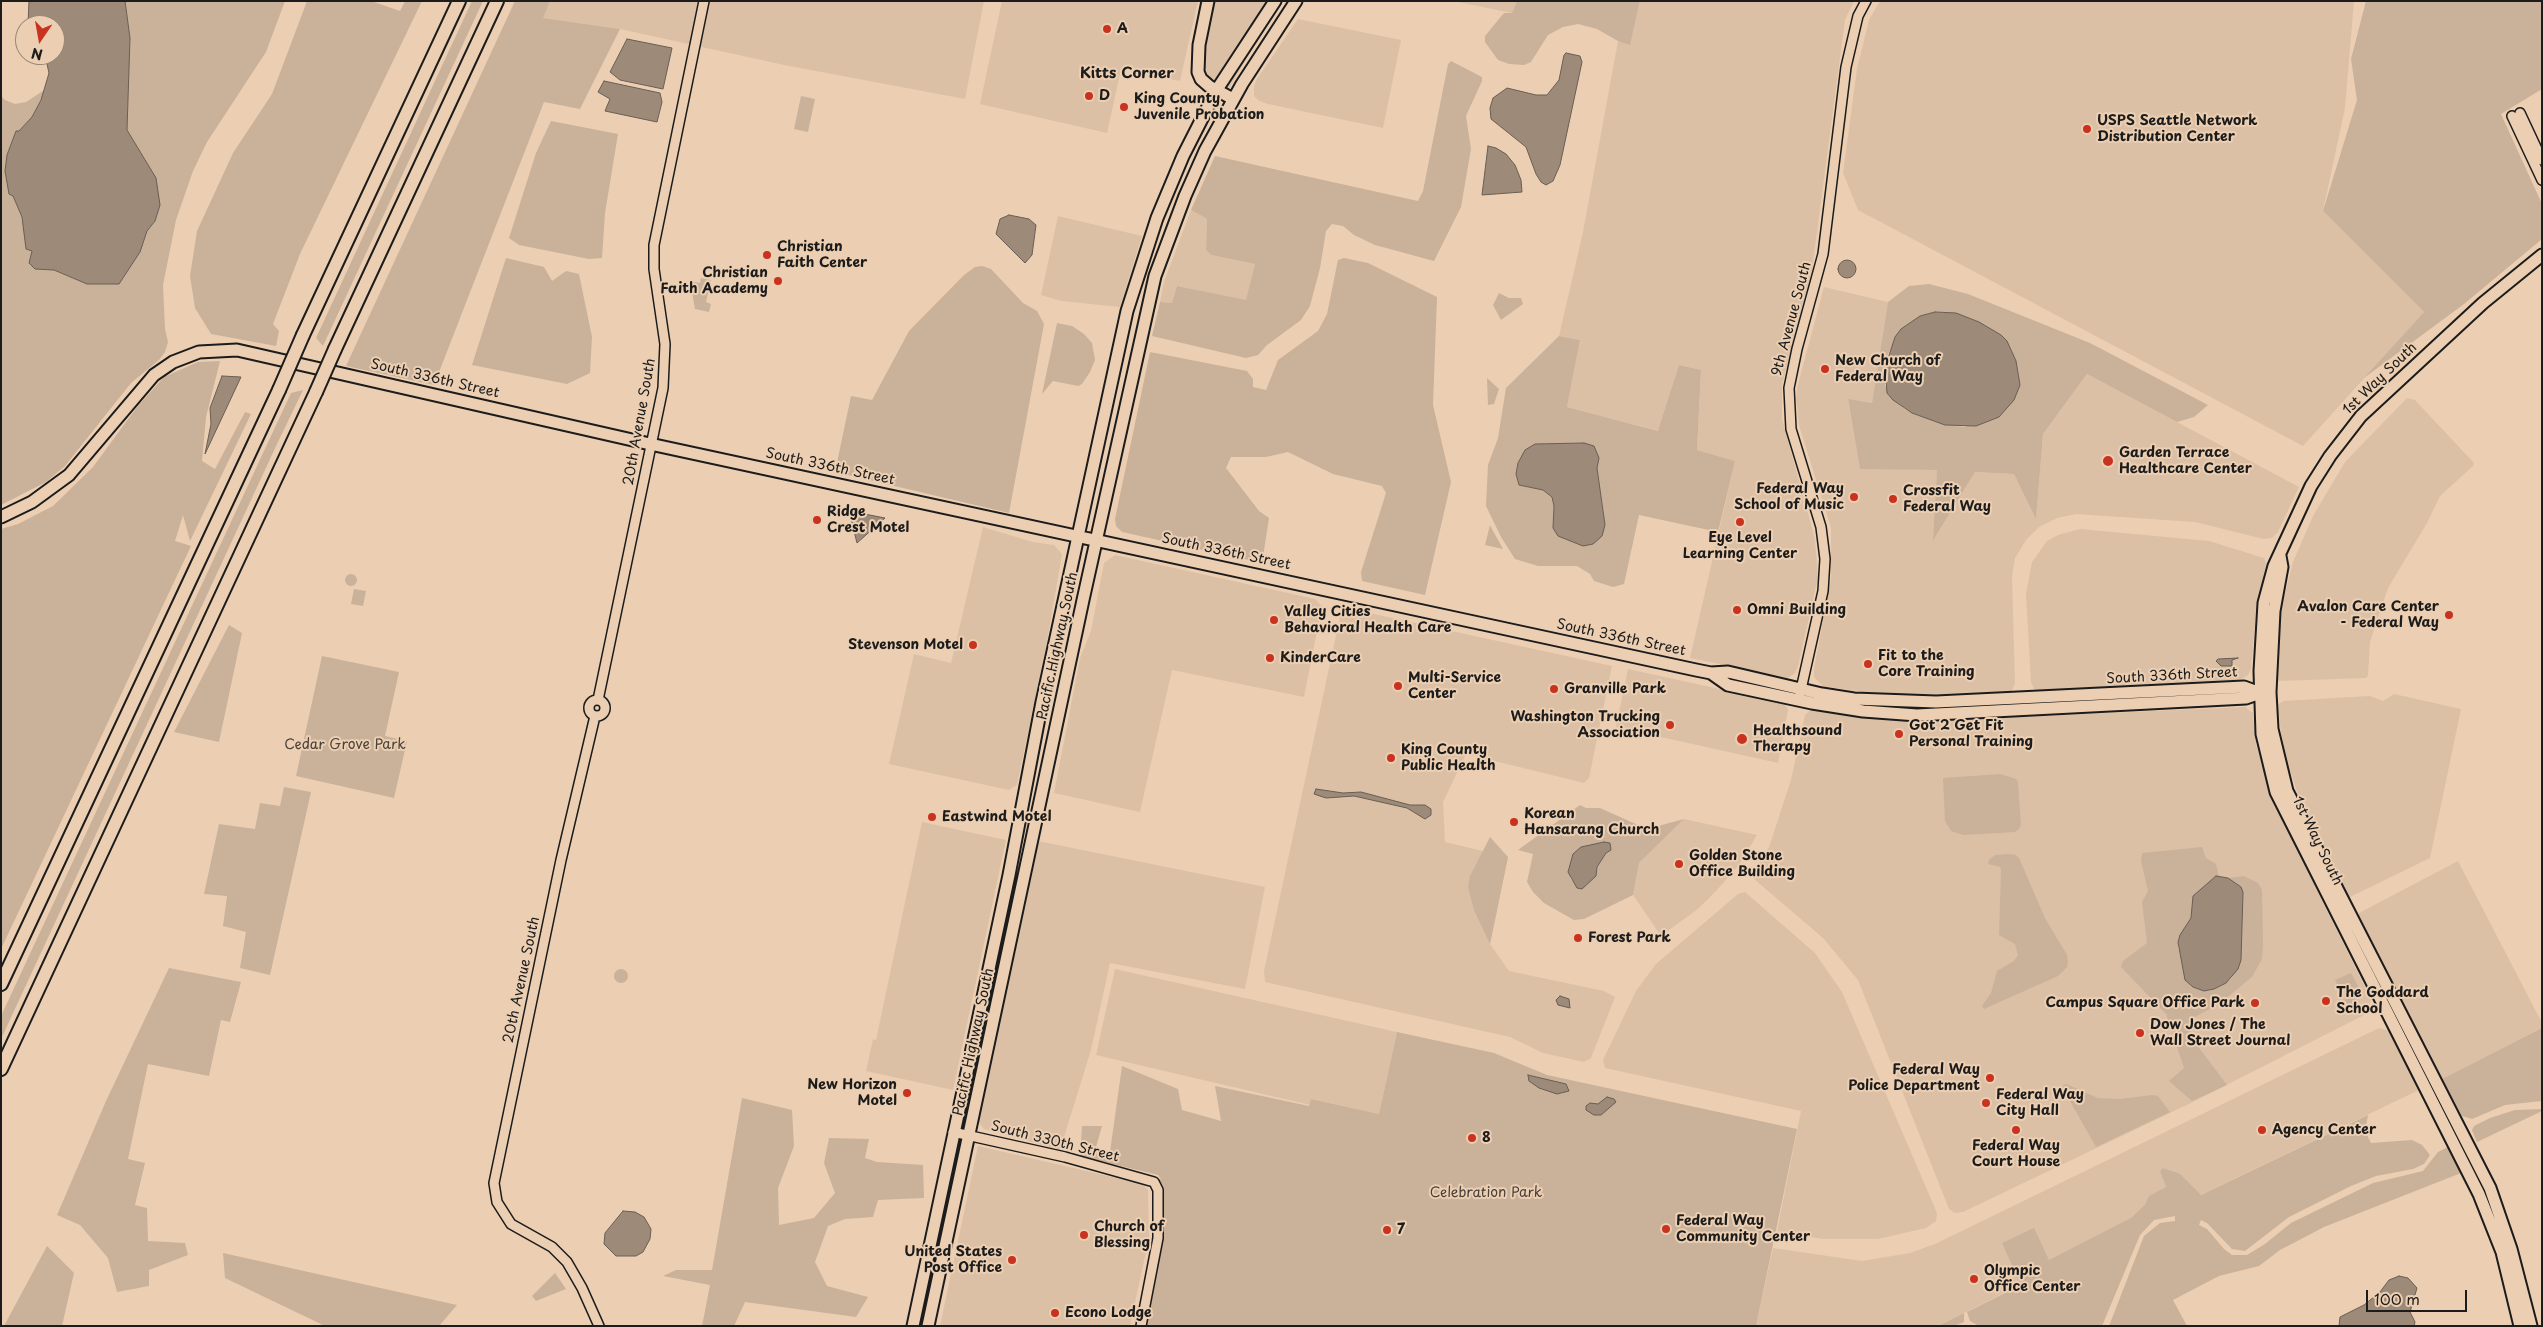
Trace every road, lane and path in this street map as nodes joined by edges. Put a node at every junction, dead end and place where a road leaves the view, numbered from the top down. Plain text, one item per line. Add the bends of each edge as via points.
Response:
1 (458, 1) edge
2 (497, 1) edge
3 (704, 1) edge
4 (1208, 1) edge
5 (1275, 1) edge
6 (1296, 1) edge
7 (1866, 1) edge
8 (1216, 91) junction
9 (1233, 99) junction
10 (2542, 160) edge
11 (2542, 180) edge
12 (2542, 255) edge
13 (1127, 311) junction
14 (1130, 385) junction
15 (650, 444) junction
16 (1, 517) edge
17 (1078, 536) junction
18 (1096, 540) junction
19 (2280, 556) junction
20 (2260, 692) junction
21 (1799, 695) junction
22 (1024, 803) junction
23 (1012, 862) junction
24 (1022, 890) junction
25 (1012, 938) junction
26 (1, 984) edge
27 (1, 1068) edge
28 (2447, 1114) junction
29 (954, 1132) junction
30 (969, 1136) junction
31 (2506, 1251) junction
32 (599, 1326) edge
33 (912, 1326) edge
34 (928, 1326) edge
35 (1140, 1326) edge
36 (2520, 1326) edge
37 (2531, 1326) edge

1 - 26 highway, bridge
2 - 27 highway, bridge
3 - 15 street, 20th Avenue South via 654,245 654,269 664,331 665,372
4 - 8 main road via 1197,67 1202,79
5 - 8 main road, Pacific Highway South
6 - 9 main road, Pacific Highway South
7 - 21 street, 9th Avenue South via 1851,42 1843,88 1823,254 1795,354 1789,388 1791,429 1821,527 1825,559 1823,591
8 - 9 main road
8 - 13 main road, Pacific Highway South via 1168,188
9 - 14 main road, Pacific Highway South via 1205,152 1163,250 1146,308
10 - 11 street via 2516,115
12 - 19 main road, 1st Way South via 2483,302 2356,422 2311,486
13 - 14 main road via 1136,313 1130,348
13 - 17 main road, Pacific Highway South
14 - 18 main road, Pacific Highway South
15 - 16 main road, South 336th Street via 254,353 212,350 186,356 154,375 68,475 32,502
15 - 17 main road, South 336th Street
15 - 32 street, 20th Avenue South via 598,700 589,704 589,710 595,716 494,1176 495,1196 502,1214 514,1227 552,1247 567,1262
17 - 18 main road, South 336th Street
17 - 22 main road, Pacific Highway South
18 - 21 main road, South 336th Street via 1711,673 1728,685
18 - 24 main road, Pacific Highway South
19 - 20 main road, 1st Way South via 2264,603
19 - 28 main road, 1st Way South via 2282,567 2274,611 2270,692 2272,729 2287,791
20 - 21 main road, South 336th Street via 2246,698 1946,715 1863,711
20 - 28 main road, 1st Way South via 2262,734 2283,808 2386,1012
22 - 23 main road, Pacific Highway South
22 - 24 main road via 1030,812
23 - 25 main road via 1012,895 1005,932
23 - 29 main road, Pacific Highway South
24 - 25 main road, Pacific Highway South
25 - 30 main road, Pacific Highway South
28 - 31 main road via 2490,1188
29 - 30 street, South 330th Street
29 - 33 main road, Pacific Highway South
30 - 34 main road, Pacific Highway South
30 - 35 street, South 330th Street via 1150,1179 1158,1190 1158,1238
31 - 36 main road
31 - 37 main road

